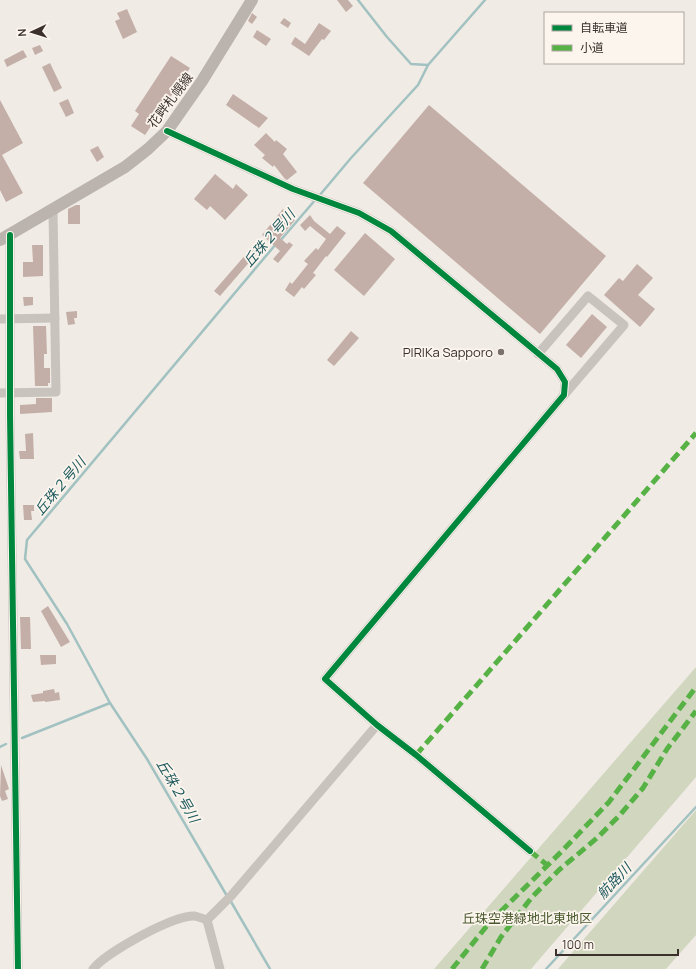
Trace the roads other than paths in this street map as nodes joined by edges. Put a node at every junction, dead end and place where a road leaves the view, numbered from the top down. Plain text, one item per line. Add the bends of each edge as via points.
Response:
1 (252, 0) edge
2 (167, 131) junction
3 (53, 210) junction
4 (5, 237) edge
5 (55, 318) junction
6 (5, 319) edge
7 (538, 354) junction
8 (5, 393) edge
9 (564, 395) junction
10 (377, 725) junction
11 (530, 851) dead end
12 (207, 920) junction
13 (18, 969) edge
14 (93, 969) edge
15 (220, 969) edge

1 - 2 main road, 花畔札幌線
2 - 3 main road, 花畔札幌線 via 125,167
2 - 7 street via 311,196 359,213 391,231
3 - 4 main road, 花畔札幌線
3 - 5 street
4 - 6 street
5 - 6 street
5 - 8 street via 56,392
6 - 8 street
7 - 9 street via 557,369 565,382
7 - 9 street via 588,296 624,325
8 - 13 street
9 - 10 street via 325,679
10 - 11 street
10 - 12 street
12 - 14 street via 196,916 176,920 121,947
12 - 15 street

